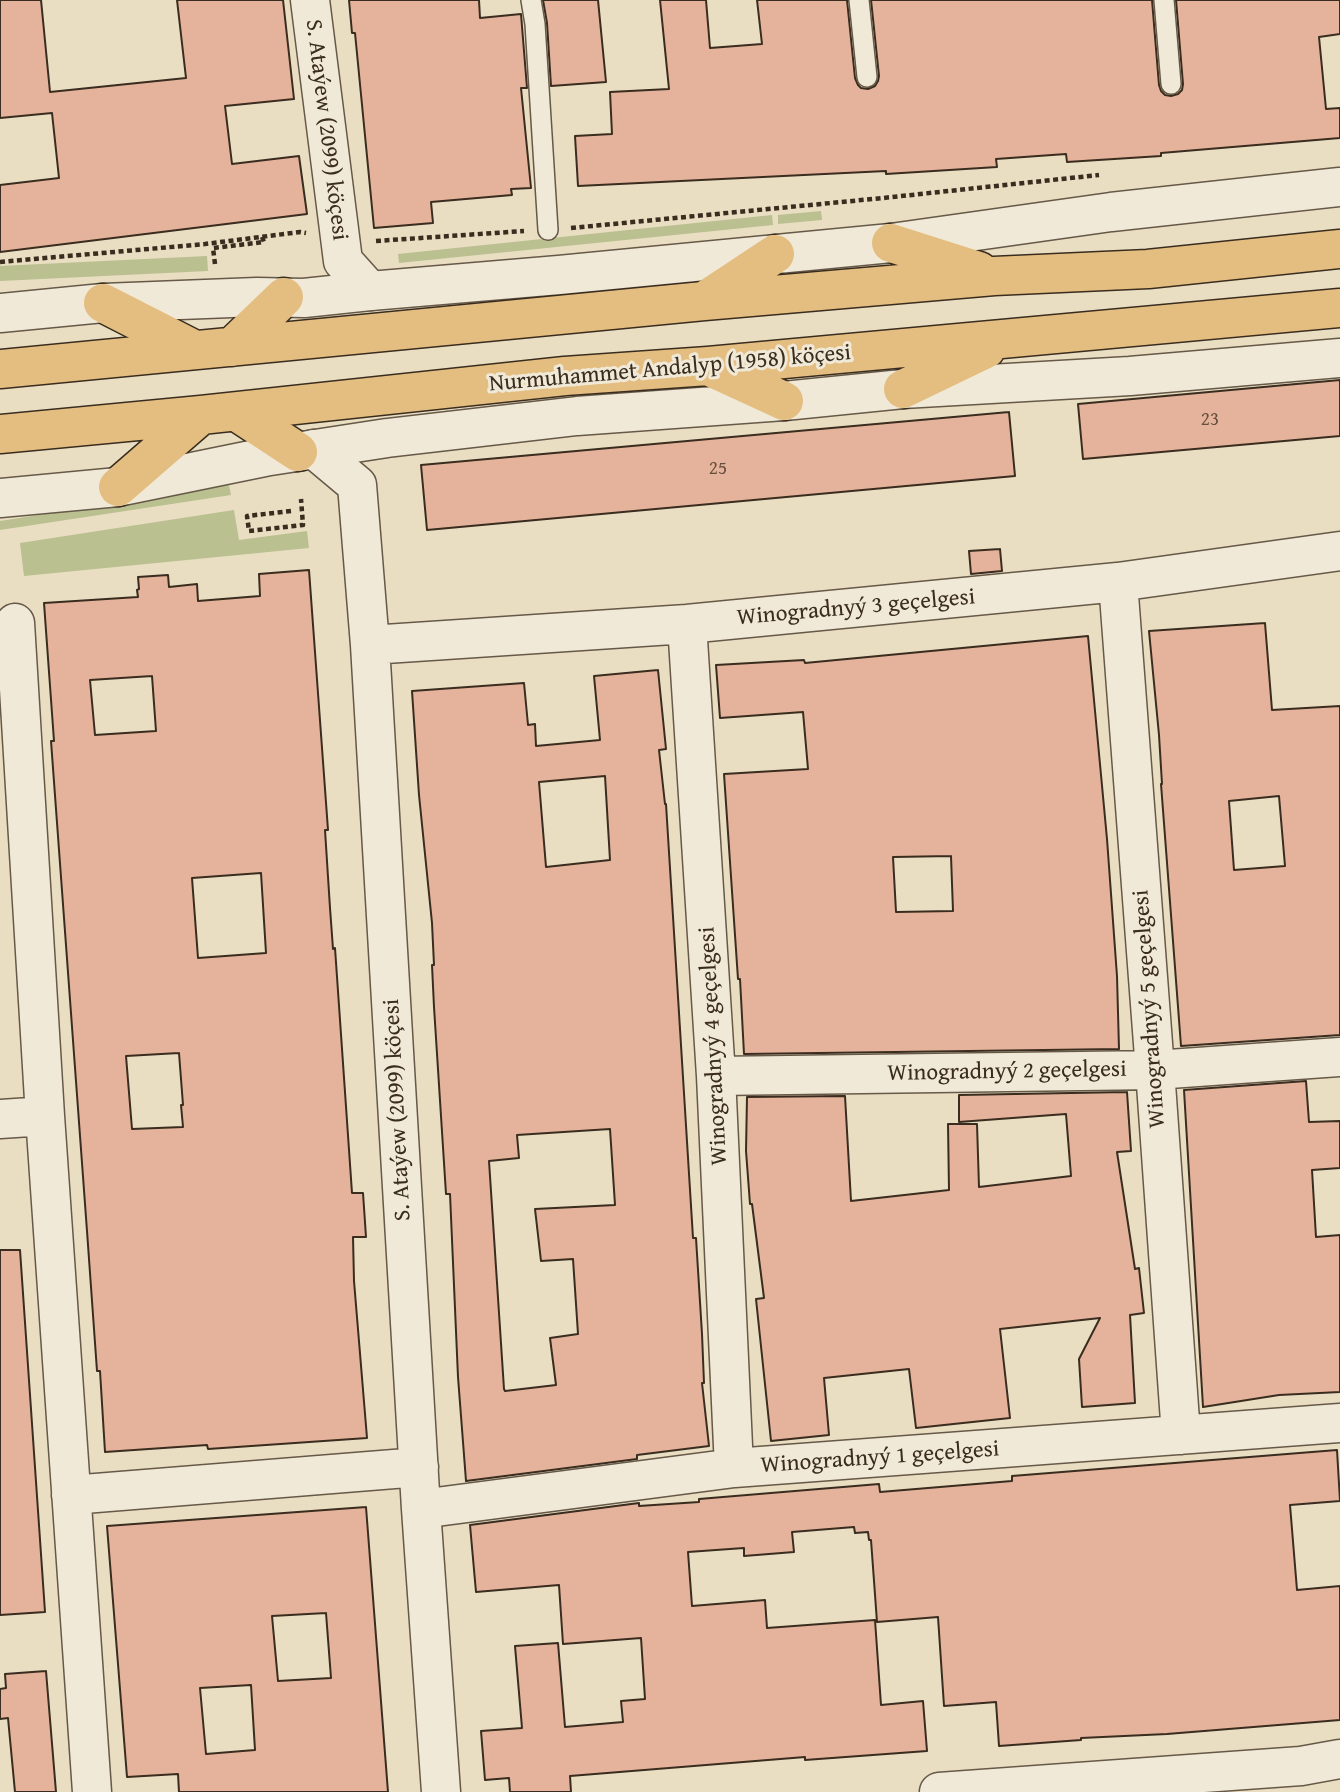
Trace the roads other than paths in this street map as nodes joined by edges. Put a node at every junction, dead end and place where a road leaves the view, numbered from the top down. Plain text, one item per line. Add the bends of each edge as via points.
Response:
1 (310, 0) edge
2 (531, 0) edge
3 (859, 0) edge
4 (1164, 0) edge
5 (867, 77) dead end
6 (1171, 84) dead end
7 (1340, 187) edge
8 (548, 230) road end
9 (891, 243) junction
10 (1340, 249) edge
11 (341, 252) junction
12 (775, 254) junction
13 (994, 276) junction
14 (370, 291) junction
15 (294, 298) junction
16 (704, 301) junction
17 (103, 303) junction
18 (1340, 308) edge
19 (0, 313) edge
20 (1009, 338) junction
21 (214, 348) junction
22 (1340, 358) edge
23 (708, 366) junction
24 (0, 369) edge
25 (902, 389) junction
26 (783, 401) junction
27 (219, 413) junction
28 (0, 434) edge
29 (387, 438) junction
30 (306, 451) junction
31 (357, 485) junction
32 (118, 487) junction
33 (0, 498) edge
34 (1340, 551) edge
35 (1118, 582) junction
36 (15, 623) dead end
37 (687, 624) junction
38 (370, 645) junction
39 (12, 788) edge
40 (1340, 1057) edge
41 (1155, 1070) junction
42 (716, 1076) junction
43 (45, 1116) junction
44 (0, 1119) edge
45 (1340, 1423) edge
46 (1181, 1435) junction
47 (419, 1467) junction
48 (734, 1468) junction
49 (71, 1495) junction
50 (421, 1509) junction
51 (1340, 1759) edge
52 (92, 1792) edge
53 (441, 1792) edge
54 (939, 1792) edge

1 - 11 street, S. Ataýew (2099) köçesi
2 - 8 lane
3 - 5 lane
4 - 6 lane
7 - 9 street via 1111,212
9 - 12 street
9 - 13 main road
10 - 13 main road via 1148,269
11 - 14 street, S. Ataýew (2099) köçesi
11 - 15 street
12 - 14 street
12 - 16 main road
13 - 16 main road
14 - 15 street
15 - 17 street
15 - 21 main road
16 - 21 main road
17 - 19 street
17 - 21 main road
18 - 20 main road, Nurmuhammet Andalyp (1958) köçesi
20 - 23 main road, Nurmuhammet Andalyp (1958) köçesi
20 - 25 main road
21 - 24 main road
22 - 25 street, Nurmuhammet Andalyp (1958) köçesi
23 - 26 main road
23 - 27 main road, Nurmuhammet Andalyp (1958) köçesi via 565,376
25 - 26 street, Nurmuhammet Andalyp (1958) köçesi
26 - 29 street, Nurmuhammet Andalyp (1958) köçesi via 578,416
27 - 28 main road, Nurmuhammet Andalyp (1958) köçesi
27 - 30 main road
27 - 32 main road
29 - 30 street, Nurmuhammet Andalyp (1958) köçesi
29 - 31 street
30 - 31 street
30 - 32 street, Nurmuhammet Andalyp (1958) köçesi
31 - 38 street, S. Ataýew (2099) köçesi
32 - 33 street, Nurmuhammet Andalyp (1958) köçesi
34 - 35 street, Winogradnyý 3 geçelgesi
35 - 37 street, Winogradnyý 3 geçelgesi
35 - 41 street, Winogradnyý 5 geçelgesi
36 - 39 street
37 - 38 street, Winogradnyý 3 geçelgesi
37 - 42 street, Winogradnyý 4 geçelgesi
38 - 47 street, S. Ataýew (2099) köçesi
39 - 43 street
40 - 41 street, Winogradnyý 2 geçelgesi
41 - 42 street, Winogradnyý 2 geçelgesi
41 - 46 street, Winogradnyý 5 geçelgesi
42 - 48 street, Winogradnyý 4 geçelgesi
43 - 44 street
43 - 49 street
45 - 46 street, Winogradnyý 1 geçelgesi
46 - 48 street, Winogradnyý 1 geçelgesi
47 - 49 street
47 - 50 street, S. Ataýew (2099) köçesi
48 - 50 street, Winogradnyý 1 geçelgesi
49 - 52 street
50 - 53 street, S. Ataýew (2099) köçesi
51 - 54 street via 1301,1766

